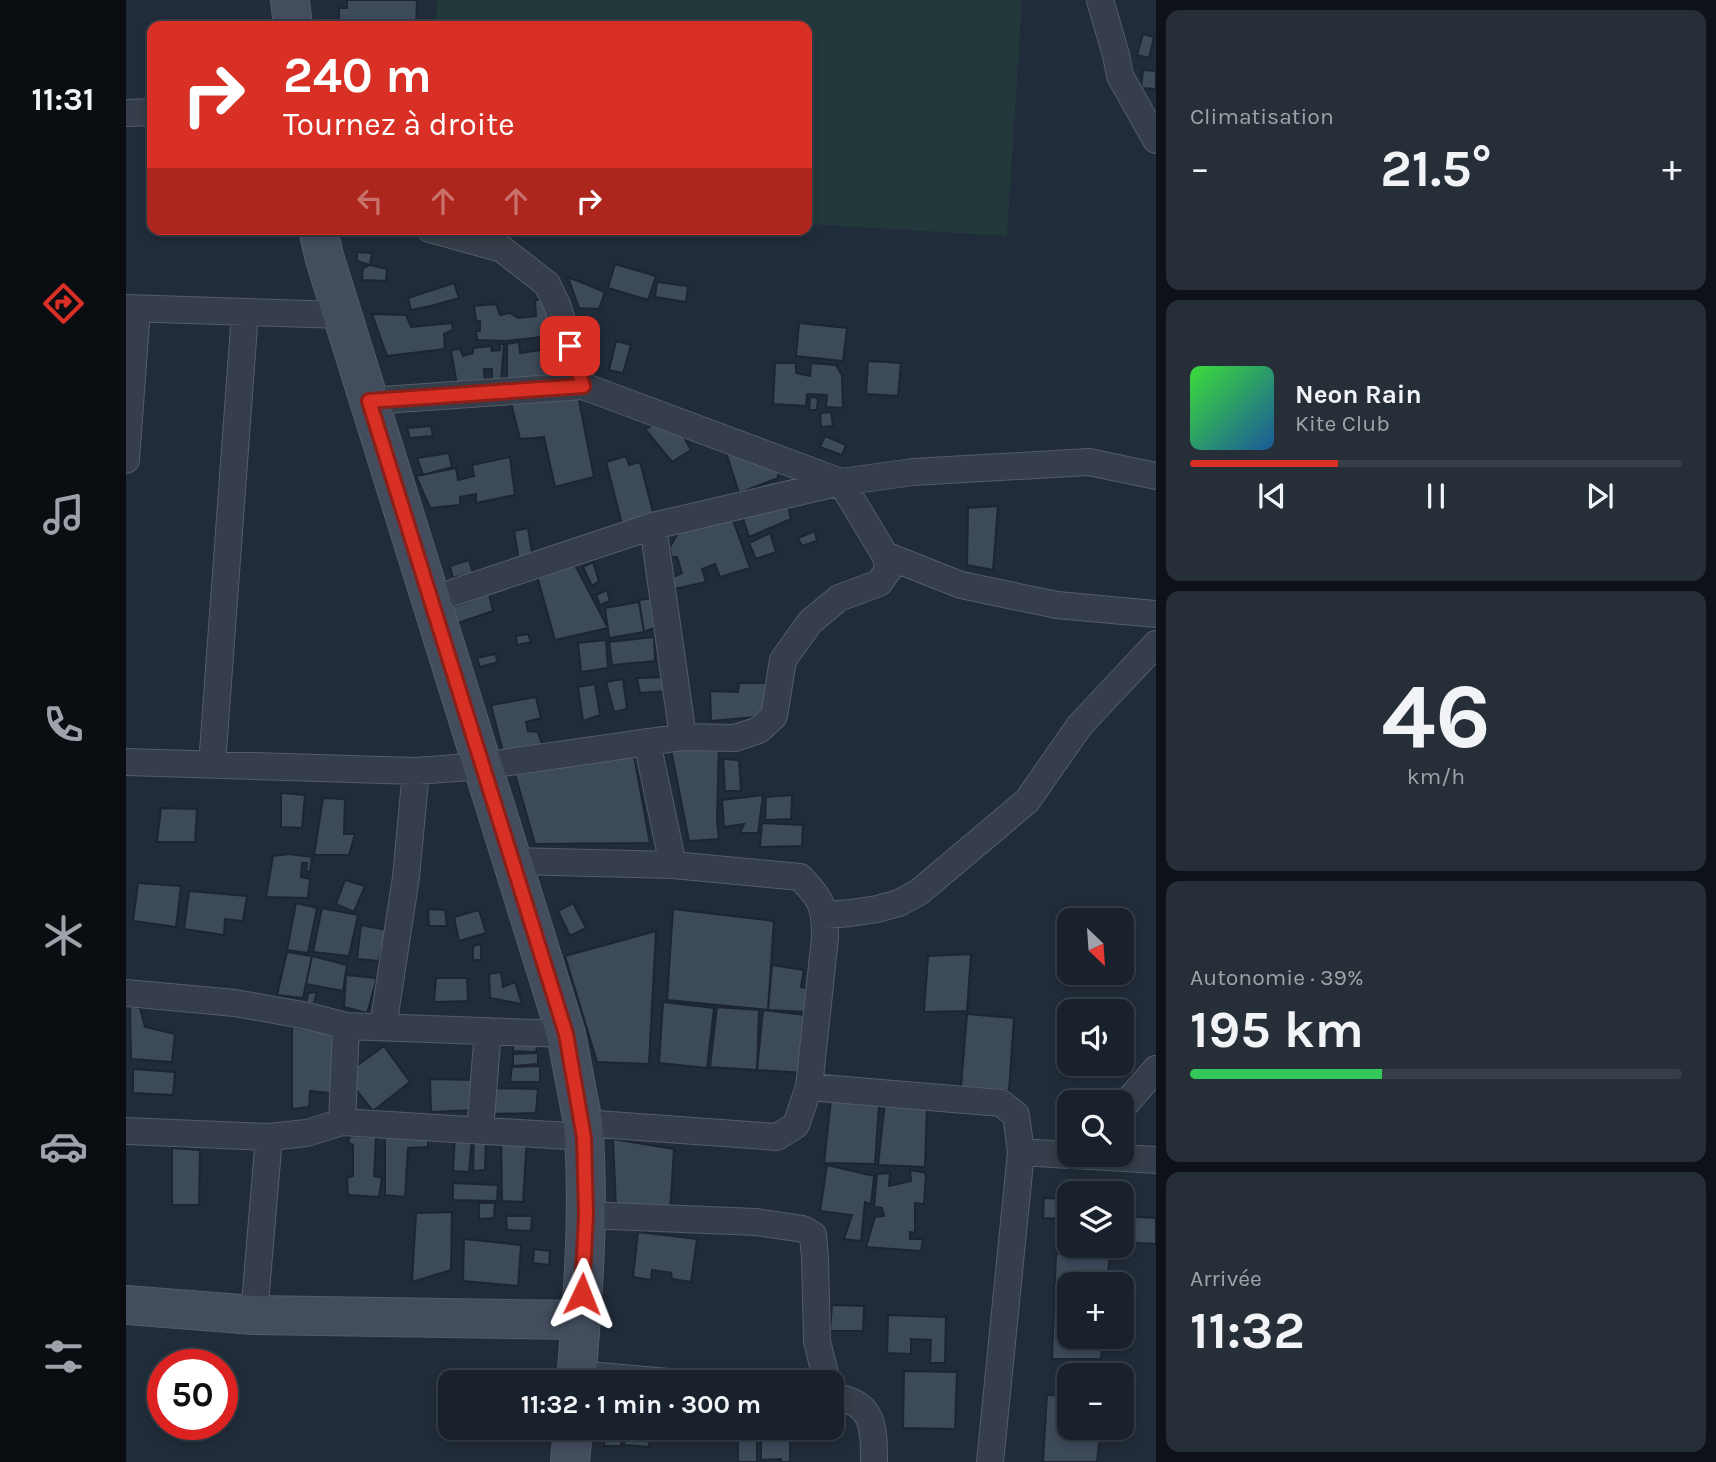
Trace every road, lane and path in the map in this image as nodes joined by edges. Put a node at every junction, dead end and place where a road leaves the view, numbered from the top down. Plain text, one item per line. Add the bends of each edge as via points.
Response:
1 (290, 0) edge
2 (1100, 0) edge
3 (292, 21) edge
4 (147, 112) edge
5 (126, 113) edge
6 (1156, 140) edge
7 (319, 235) edge
8 (451, 235) edge
9 (132, 308) edge
10 (246, 312) junction
11 (342, 315) junction
12 (583, 386) junction
13 (369, 401) junction
14 (126, 460) edge
15 (1156, 476) edge
16 (841, 482) junction
17 (653, 526) junction
18 (885, 555) junction
19 (431, 600) junction
20 (1156, 614) edge
21 (1156, 645) edge
22 (683, 737) junction
23 (647, 742) junction
24 (126, 762) edge
25 (212, 765) junction
26 (482, 766) junction
27 (416, 771) junction
28 (512, 861) junction
29 (673, 865) junction
30 (825, 915) junction
31 (126, 993) edge
32 (346, 1026) junction
33 (383, 1027) junction
34 (488, 1031) junction
35 (566, 1034) junction
36 (1156, 1069) edge
37 (809, 1087) junction
38 (1134, 1094) edge
39 (342, 1122) junction
40 (480, 1130) junction
41 (583, 1130) junction
42 (126, 1131) edge
43 (269, 1137) junction
44 (1021, 1152) junction
45 (1057, 1154) edge
46 (1134, 1159) edge
47 (1156, 1160) edge
48 (586, 1215) junction
49 (126, 1305) edge
50 (254, 1315) junction
51 (581, 1320) junction
52 (578, 1370) edge
53 (824, 1370) edge
54 (844, 1398) edge
55 (572, 1440) edge
56 (570, 1462) edge
57 (874, 1462) edge
58 (990, 1462) edge

1 - 3 main road
2 - 6 street via 1120,76
4 - 5 street
7 - 11 main road
8 - 12 street via 502,249 547,284
9 - 10 street
9 - 14 street
10 - 11 street
10 - 25 street
11 - 13 main road
12 - 13 street
12 - 16 street
13 - 19 main road
15 - 16 street via 1088,462 913,472
16 - 17 street
16 - 18 street
17 - 19 street
17 - 22 street
18 - 20 street via 961,585 1057,605
18 - 22 street via 889,569 879,583 839,598 810,622 783,660 774,716 760,730 734,738
19 - 26 main road
21 - 30 street via 1080,725 1027,801 919,892 888,906
22 - 23 street
23 - 26 street
23 - 29 street
24 - 25 street
25 - 27 street
26 - 27 street
26 - 28 main road
27 - 33 street via 406,877
28 - 29 street
28 - 35 main road
29 - 30 street via 800,877 817,895
30 - 37 street
31 - 32 street via 235,1003
32 - 33 street
32 - 39 street
33 - 34 street
34 - 35 street
34 - 40 street
35 - 41 main road
36 - 38 street
37 - 41 street via 796,1125 777,1137
37 - 44 street via 1001,1103 1016,1115
39 - 40 street
39 - 43 street via 307,1133
40 - 41 street
41 - 48 main road
42 - 43 street
43 - 50 street
44 - 45 street
44 - 58 street
46 - 47 street
48 - 51 main road
48 - 53 street via 756,1222 803,1229 813,1235 817,1341
49 - 50 main road
50 - 51 main road
51 - 52 main road
54 - 57 street via 864,1409 874,1431
55 - 56 main road

